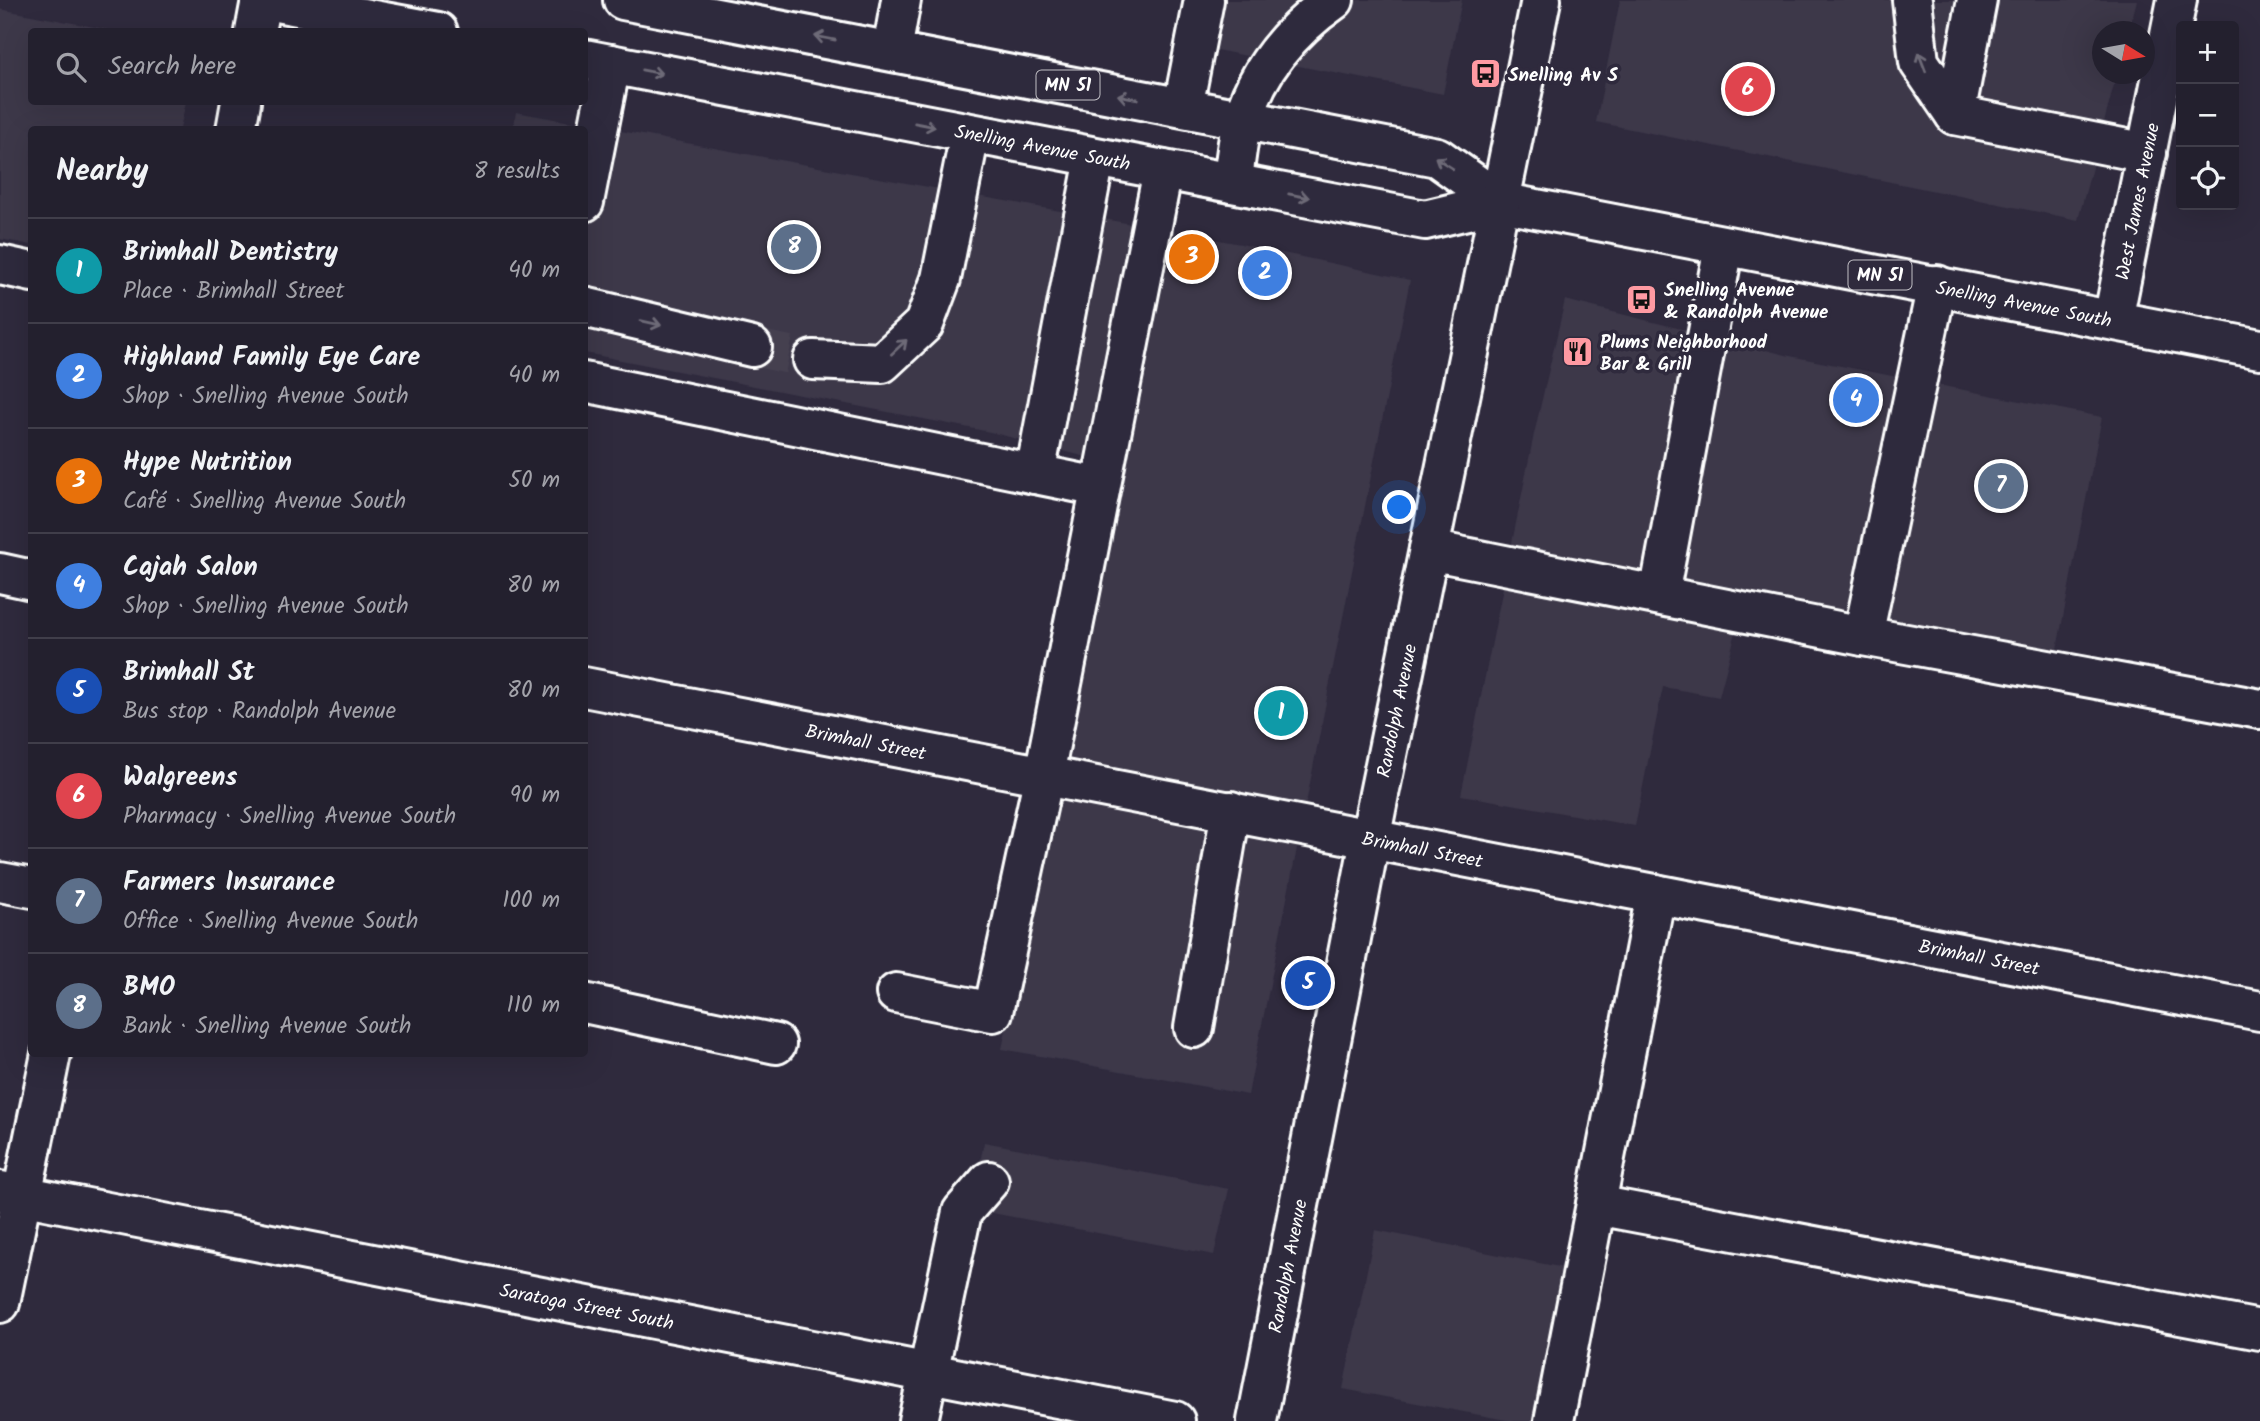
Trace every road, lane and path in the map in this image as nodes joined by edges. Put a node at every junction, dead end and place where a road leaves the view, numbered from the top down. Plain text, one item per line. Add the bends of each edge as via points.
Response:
1 (264, 0) edge
2 (623, 0) edge
3 (901, 0) edge
4 (1204, 0) edge
5 (1334, 0) edge
6 (1541, 0) edge
7 (1912, 0) edge
8 (1977, 0) edge
9 (2177, 0) edge
10 (256, 28) edge
11 (416, 28) edge
12 (892, 51) junction
13 (598, 62) edge
14 (240, 105) edge
15 (1183, 107) junction
16 (1955, 115) junction
17 (1243, 120) junction
18 (237, 126) edge
19 (970, 134) junction
20 (2147, 153) junction
21 (1095, 158) junction
22 (588, 162) edge
23 (1163, 170) junction
24 (1232, 183) junction
25 (1500, 202) junction
26 (1724, 246) junction
27 (0, 265) edge
28 (28, 271) edge
29 (1937, 285) junction
30 (588, 308) edge
31 (2113, 320) junction
32 (752, 347) tunnel mouth
33 (2260, 349) edge
34 (813, 359) tunnel mouth
35 (588, 383) edge
36 (1035, 474) junction
37 (1099, 487) junction
38 (1429, 550) junction
39 (0, 573) edge
40 (28, 579) edge
41 (1660, 595) junction
42 (1863, 636) junction
43 (588, 688) edge
44 (2260, 709) edge
45 (1044, 775) junction
46 (1231, 811) junction
47 (1370, 838) junction
48 (0, 882) edge
49 (28, 887) edge
50 (1656, 894) junction
51 (896, 993) dead end
52 (588, 1004) edge
53 (2260, 1011) edge
54 (1194, 1028) dead end
55 (776, 1044) dead end
56 (50, 1057) edge
57 (989, 1181) dead end
58 (11, 1193) edge
59 (1596, 1205) junction
60 (0, 1303) edge
61 (2260, 1330) edge
62 (928, 1373) junction
63 (918, 1421) edge
64 (1175, 1421) edge
65 (1257, 1421) edge
66 (1554, 1421) edge

1 - 10 main road
1 - 11 main road
12 -> 2 main road, Snelling Avenue South / MN 51
3 - 12 main road
4 - 15 main road
5 - 17 main road via 1283,43 1258,83
6 - 25 main road, Randolph Avenue
16 -> 7 main road via 1919,62
8 - 16 main road
9 - 20 main road, West James Avenue
15 -> 12 main road, Snelling Avenue South / MN 51
13 -> 19 main road, Snelling Avenue South / MN 51
13 - 22 main road
14 - 18 main road
15 - 17 main road, Snelling Avenue South / MN 51
16 - 20 main road
17 - 24 main road
25 -> 17 main road, Snelling Avenue South / MN 51 via 1437,157
19 - 21 main road, Snelling Avenue South / MN 51
34 -> 19 main road via 882,363 924,324 942,279
20 - 31 main road, West James Avenue
21 - 23 main road, Snelling Avenue South / MN 51
21 - 36 main road
23 - 24 main road, Snelling Avenue South / MN 51
23 - 37 main road
24 -> 25 main road, Snelling Avenue South / MN 51 via 1425,220
25 - 26 main road, Snelling Avenue South / MN 51
25 - 38 main road, Randolph Avenue
26 - 29 main road, Snelling Avenue South / MN 51
26 - 41 main road
27 - 28 main road
29 - 31 main road, Snelling Avenue South / MN 51
29 - 42 main road
30 -> 32 main road
31 - 33 main road, Snelling Avenue South / MN 51
35 - 36 main road
36 - 37 main road
37 - 45 main road
38 - 41 main road
38 - 47 main road, Randolph Avenue
39 - 40 main road
41 - 42 main road
42 - 44 main road
43 - 45 main road, Brimhall Street
45 - 46 main road, Brimhall Street
45 - 51 main road via 993,1012
46 - 47 main road, Brimhall Street
46 - 54 main road
47 - 50 main road, Brimhall Street
47 - 65 main road, Randolph Avenue
48 - 49 main road
50 - 53 main road, Brimhall Street
50 - 59 main road
52 - 55 main road
56 - 58 main road
57 - 62 main road via 961,1212
58 - 60 main road
58 - 62 main road, Saratoga Street South
59 - 61 main road
59 - 66 main road
62 - 63 main road
62 - 64 main road, Saratoga Street South

